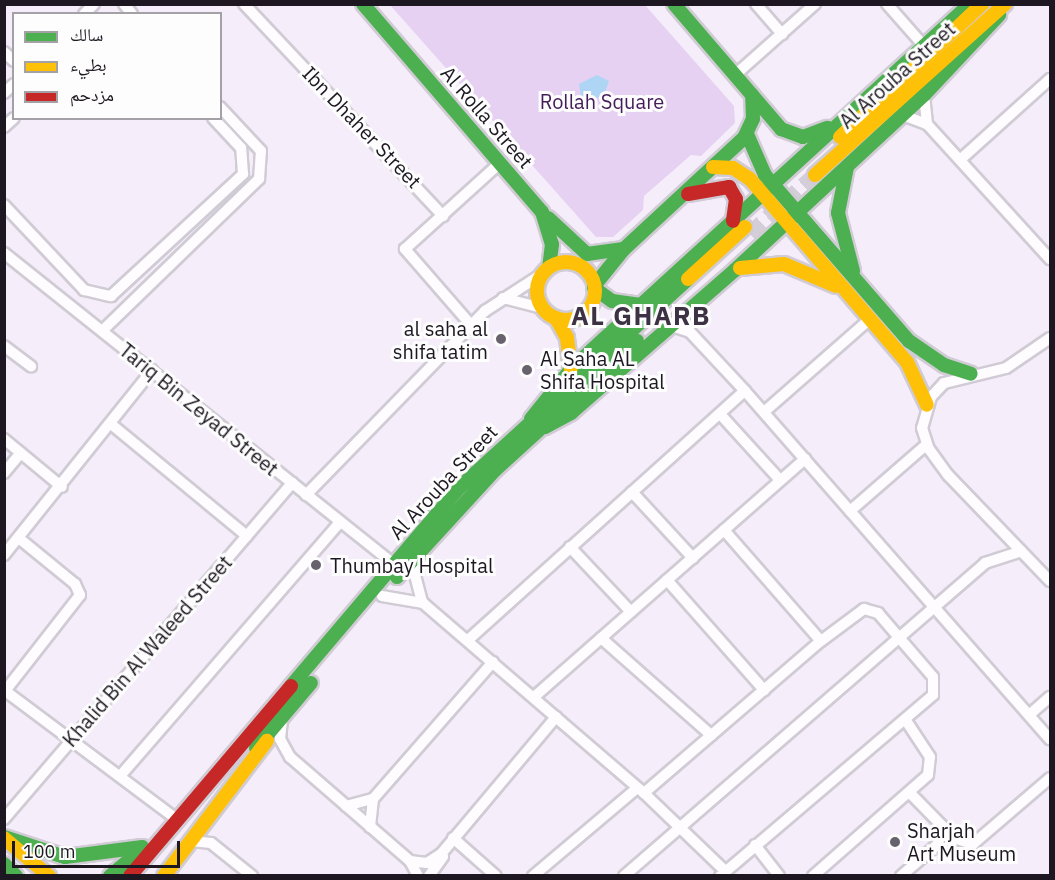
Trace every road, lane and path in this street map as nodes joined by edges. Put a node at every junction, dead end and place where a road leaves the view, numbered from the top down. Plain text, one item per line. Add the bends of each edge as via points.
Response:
1 (363, 4) edge
2 (756, 4) edge
3 (815, 4) edge
4 (886, 4) edge
5 (970, 4) edge
6 (982, 4) edge
7 (1005, 5) edge
8 (251, 7) edge
9 (672, 8) edge
10 (782, 34) junction
11 (923, 45) junction
12 (735, 75) junction
13 (1050, 79) edge
14 (752, 95) junction
15 (924, 95) junction
16 (222, 109) edge
17 (903, 115) junction
18 (215, 120) edge
19 (843, 120) junction
20 (927, 124) junction
21 (747, 134) junction
22 (961, 159) junction
23 (501, 162) junction
24 (848, 165) junction
25 (713, 167) junction
26 (773, 184) junction
27 (228, 188) junction
28 (762, 194) junction
29 (682, 195) junction
30 (239, 200) junction
31 (4, 205) edge
32 (542, 212) junction
33 (797, 212) junction
34 (443, 216) junction
35 (786, 222) junction
36 (743, 227) junction
37 (624, 249) junction
38 (4, 253) edge
39 (1050, 259) edge
40 (546, 270) junction
41 (735, 270) junction
42 (856, 280) junction
43 (78, 284) junction
44 (594, 287) junction
45 (844, 290) junction
46 (503, 298) junction
47 (63, 300) junction
48 (641, 305) junction
49 (542, 308) junction
50 (556, 318) junction
51 (870, 319) junction
52 (471, 325) junction
53 (672, 326) junction
54 (102, 331) junction
55 (1050, 338) edge
56 (4, 346) edge
57 (31, 366) dead end
58 (571, 369) junction
59 (152, 370) junction
60 (971, 374) junction
61 (745, 391) junction
62 (927, 405) junction
63 (764, 412) junction
64 (720, 414) junction
65 (536, 423) junction
66 (111, 424) junction
67 (4, 440) edge
68 (926, 445) junction
69 (21, 453) junction
70 (805, 459) junction
71 (4, 473) edge
72 (780, 480) junction
73 (292, 483) junction
74 (62, 487) junction
75 (632, 492) junction
76 (306, 495) junction
77 (853, 514) junction
78 (340, 522) junction
79 (724, 530) junction
80 (247, 536) junction
81 (20, 539) junction
82 (570, 547) junction
83 (1021, 551) junction
84 (4, 555) edge
85 (693, 558) junction
86 (411, 560) junction
87 (393, 564) junction
88 (667, 580) junction
89 (1050, 581) edge
90 (382, 596) junction
91 (423, 603) junction
92 (935, 609) junction
93 (631, 612) junction
94 (601, 638) junction
95 (468, 640) junction
96 (902, 640) junction
97 (821, 641) junction
98 (493, 662) junction
99 (764, 690) junction
100 (5, 691) edge
101 (534, 697) junction
102 (1050, 697) edge
103 (1029, 715) junction
104 (556, 717) junction
105 (905, 719) junction
106 (275, 721) junction
107 (711, 735) junction
108 (70, 738) junction
109 (1050, 740) edge
110 (121, 775) junction
111 (1050, 778) edge
112 (640, 790) junction
113 (910, 793) junction
114 (373, 799) junction
115 (346, 806) junction
116 (171, 815) junction
117 (4, 819) edge
118 (370, 827) junction
119 (680, 827) junction
120 (944, 827) junction
121 (4, 838) edge
122 (453, 838) junction
123 (191, 841) junction
124 (755, 845) junction
125 (142, 847) junction
126 (446, 848) junction
127 (175, 861) junction
128 (410, 861) junction
129 (4, 864) edge
130 (722, 873) edge
131 (139, 874) edge
132 (16, 876) edge
133 (49, 876) edge
134 (110, 876) edge
135 (164, 876) edge
136 (169, 876) edge
137 (252, 876) edge
138 (418, 876) edge
139 (429, 876) edge
140 (496, 876) edge
141 (533, 876) edge
142 (624, 876) edge
143 (779, 876) edge
144 (813, 876) edge
145 (901, 876) edge

1 - 23 street, Al Rolla Street
2 - 10 street
3 - 10 street
4 - 11 street
5 - 11 street
6 - 7 street, Al Arouba Street via 810,172
7 - 15 street via 974,47
8 - 34 street, Ibn Dhaher Street
9 - 12 street
10 - 12 street
11 - 19 street
12 - 14 street
13 - 22 street
14 - 19 street via 775,124 795,136 812,135
14 - 21 street via 753,119
15 - 17 street
15 - 20 street
16 - 30 street via 263,158 259,179
17 - 20 street
17 - 24 street
18 - 27 street via 245,156 243,174
19 - 26 street
20 - 22 street
21 - 25 street
21 - 26 street via 755,159
22 - 39 street
23 - 32 street, Al Rolla Street
23 - 34 street
24 - 33 street
24 - 42 street via 837,213
25 - 28 street via 739,171
25 - 29 street
26 - 28 street
26 - 33 street
27 - 30 street
27 - 43 street via 111,296 90,294
28 - 35 street
28 - 36 street
29 - 36 street via 729,187
29 - 37 street
30 - 54 street
31 - 43 street
32 - 37 street via 580,251 602,256
32 - 40 street, Al Rolla Street via 552,244
33 - 35 street
33 - 42 street
34 - 52 street via 405,249
35 - 41 street
35 - 45 street
36 - 48 street
36 - 65 street, Al Arouba Street
37 - 44 street
38 - 47 street, Tariq Bin Zeyad Street
40 - 44 street via 573,263 587,271
40 - 46 street
40 - 49 street via 537,287
41 - 45 street via 784,264
41 - 53 street
42 - 60 street via 920,351
43 - 47 street
44 - 48 street via 612,301
44 - 50 street via 587,310 573,319
45 - 51 street
46 - 49 street via 525,299
46 - 52 street
47 - 54 street, Tariq Bin Zeyad Street
48 - 58 street
49 - 50 street
50 - 58 street via 567,338
51 - 62 street via 907,362
51 - 63 street
52 - 76 street
53 - 61 street via 690,332
53 - 65 street via 566,417
54 - 59 street, Tariq Bin Zeyad Street
55 - 60 street via 1006,368
56 - 57 street
58 - 65 street
59 - 66 street
59 - 73 street, Tariq Bin Zeyad Street
60 - 62 street via 944,383
61 - 63 street
61 - 64 street
62 - 68 street via 922,420
63 - 70 street
64 - 72 street
64 - 75 street
65 - 86 street, Al Arouba Street
65 - 87 street, Al Arouba Street via 459,488
66 - 74 street
66 - 80 street
67 - 69 street
68 - 77 street
68 - 83 street via 965,495
69 - 71 street
69 - 74 street
70 - 72 street
70 - 77 street
72 - 79 street
73 - 76 street, Tariq Bin Zeyad Street
73 - 80 street, Khalid Bin Al Waleed Street
74 - 81 street
75 - 82 street
75 - 85 street
76 - 78 street, Tariq Bin Zeyad Street
77 - 92 street
78 - 87 street, Tariq Bin Zeyad Street
78 - 110 street
79 - 85 street
79 - 97 street
80 - 108 street, Khalid Bin Al Waleed Street
81 - 84 street
81 - 100 street via 75,584 80,595
82 - 93 street
82 - 95 street
83 - 89 street
83 - 92 street via 985,563
85 - 88 street
86 - 90 street, Al Arouba Street
86 - 91 street
87 - 106 street, Al Arouba Street
88 - 93 street
88 - 99 street
90 - 91 street
90 - 106 street, Al Arouba Street
91 - 95 street
92 - 96 street
92 - 103 street
93 - 94 street
94 - 101 street
94 - 107 street
95 - 98 street
96 - 97 street via 869,608
96 - 105 street via 935,683 933,695
96 - 119 street
97 - 99 street
98 - 101 street
98 - 114 street
99 - 107 street
100 - 108 street via 35,718
101 - 104 street
102 - 103 street
103 - 109 street
104 - 112 street
104 - 122 street
105 - 113 street via 931,766
105 - 124 street
106 - 115 street via 284,748
106 - 116 street via 235,738
106 - 123 street via 250,769
106 - 131 street, Al Arouba Street
107 - 112 street
108 - 110 street
108 - 117 street, Khalid Bin Al Waleed Street
110 - 116 street
111 - 120 street via 980,842 960,842
112 - 119 street
112 - 141 street
113 - 120 street
113 - 144 street
114 - 115 street
114 - 118 street
115 - 118 street
116 - 125 street
118 - 128 street
119 - 130 street
119 - 142 street
120 - 145 street via 938,844
121 - 125 street via 65,857
121 - 133 street
122 - 126 street
122 - 140 street
123 - 127 street
123 - 137 street via 211,843
124 - 130 street
124 - 143 street
125 - 134 street
126 - 128 street via 427,863
126 - 139 street
127 - 135 street
127 - 136 street
128 - 138 street
129 - 132 street

